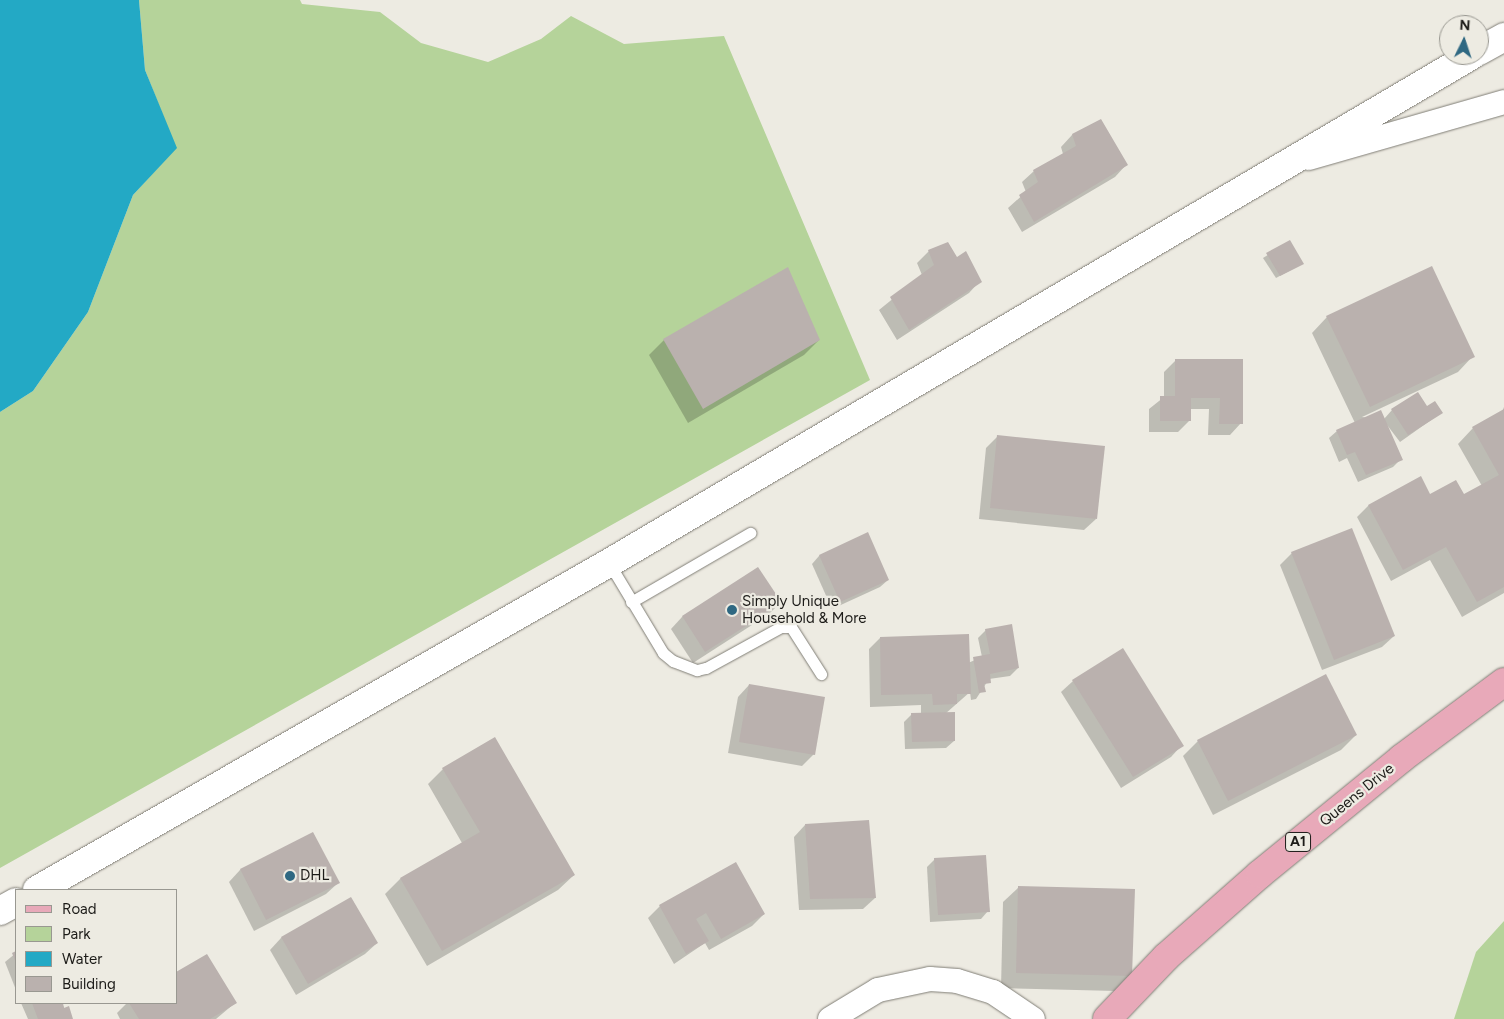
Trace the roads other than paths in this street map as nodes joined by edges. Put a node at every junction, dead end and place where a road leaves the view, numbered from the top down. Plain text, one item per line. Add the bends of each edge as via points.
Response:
1 (1504, 37) edge
2 (1489, 45) edge
3 (1455, 65) edge
4 (1504, 102) edge
5 (1283, 165) junction
6 (750, 533) dead end
7 (609, 563) junction
8 (631, 602) junction
9 (821, 674) dead end
10 (1504, 682) edge
11 (39, 889) edge
12 (15, 903) edge
13 (0, 911) edge
14 (830, 1019) edge
15 (1034, 1019) edge
16 (1107, 1019) edge

1 - 2 main road
3 - 5 main road
4 - 5 street
5 - 7 main road
6 - 8 lane
7 - 8 lane
7 - 11 main road
8 - 9 lane via 663,653 684,667 706,668 781,627 791,627
10 - 16 main road, Queens Drive / A1 via 1402,758 1260,874 1166,957
12 - 13 main road
14 - 15 street via 878,990 930,979 958,981 993,992

